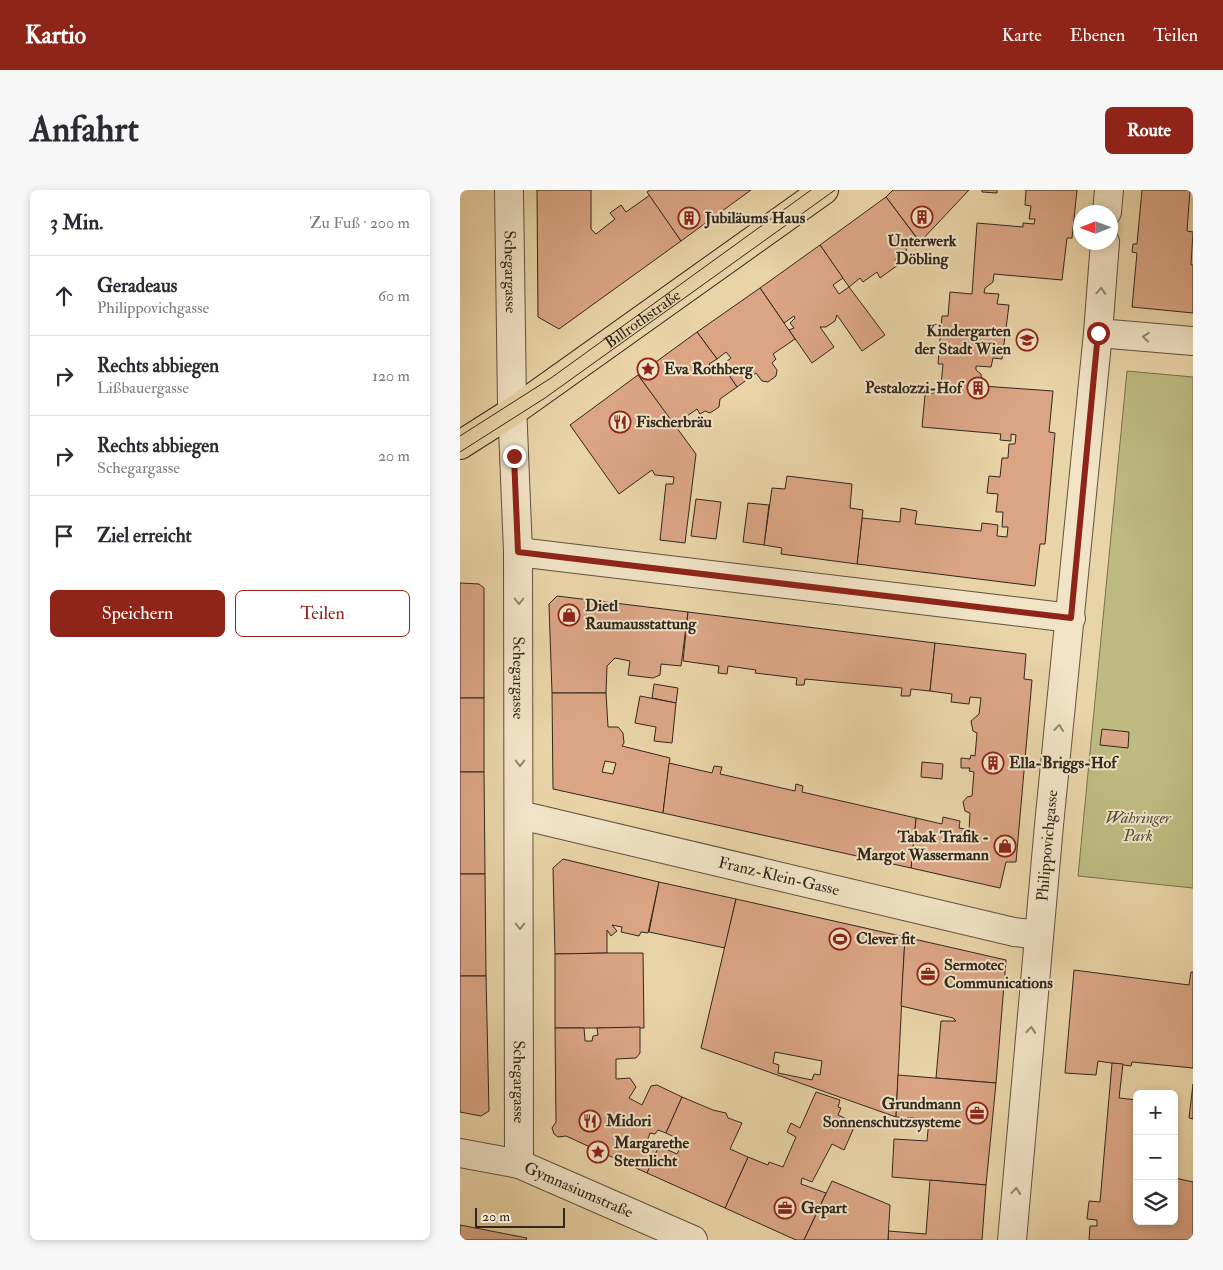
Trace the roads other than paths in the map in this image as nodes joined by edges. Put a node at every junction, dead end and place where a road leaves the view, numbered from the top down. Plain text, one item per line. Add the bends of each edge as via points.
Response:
1 (508, 190) edge
2 (824, 190) edge
3 (1108, 190) edge
4 (1107, 205) edge
5 (1104, 250) edge
6 (1098, 333) junction
7 (1193, 341) edge
8 (512, 412) junction
9 (460, 445) edge
10 (518, 552) junction
11 (1071, 618) junction
12 (520, 815) junction
13 (1039, 935) junction
14 (460, 1153) edge
15 (520, 1164) junction
16 (693, 1240) edge
17 (1012, 1240) edge

1 - 8 street, Schegargasse
2 - 8 main road, Billrothstraße
3 - 4 street
6 -> 5 street, Philippovichgasse
7 -> 6 street
6 - 11 street, Philippovichgasse
8 - 9 main road, Billrothstraße
8 - 10 street, Schegargasse
10 - 11 street
10 -> 12 street, Schegargasse
13 -> 11 street, Philippovichgasse
12 - 13 street, Franz-Klein-Gasse
12 -> 15 street, Schegargasse
17 -> 13 street, Philippovichgasse
14 - 15 street, Gymnasiumstraße
15 - 16 street, Gymnasiumstraße

